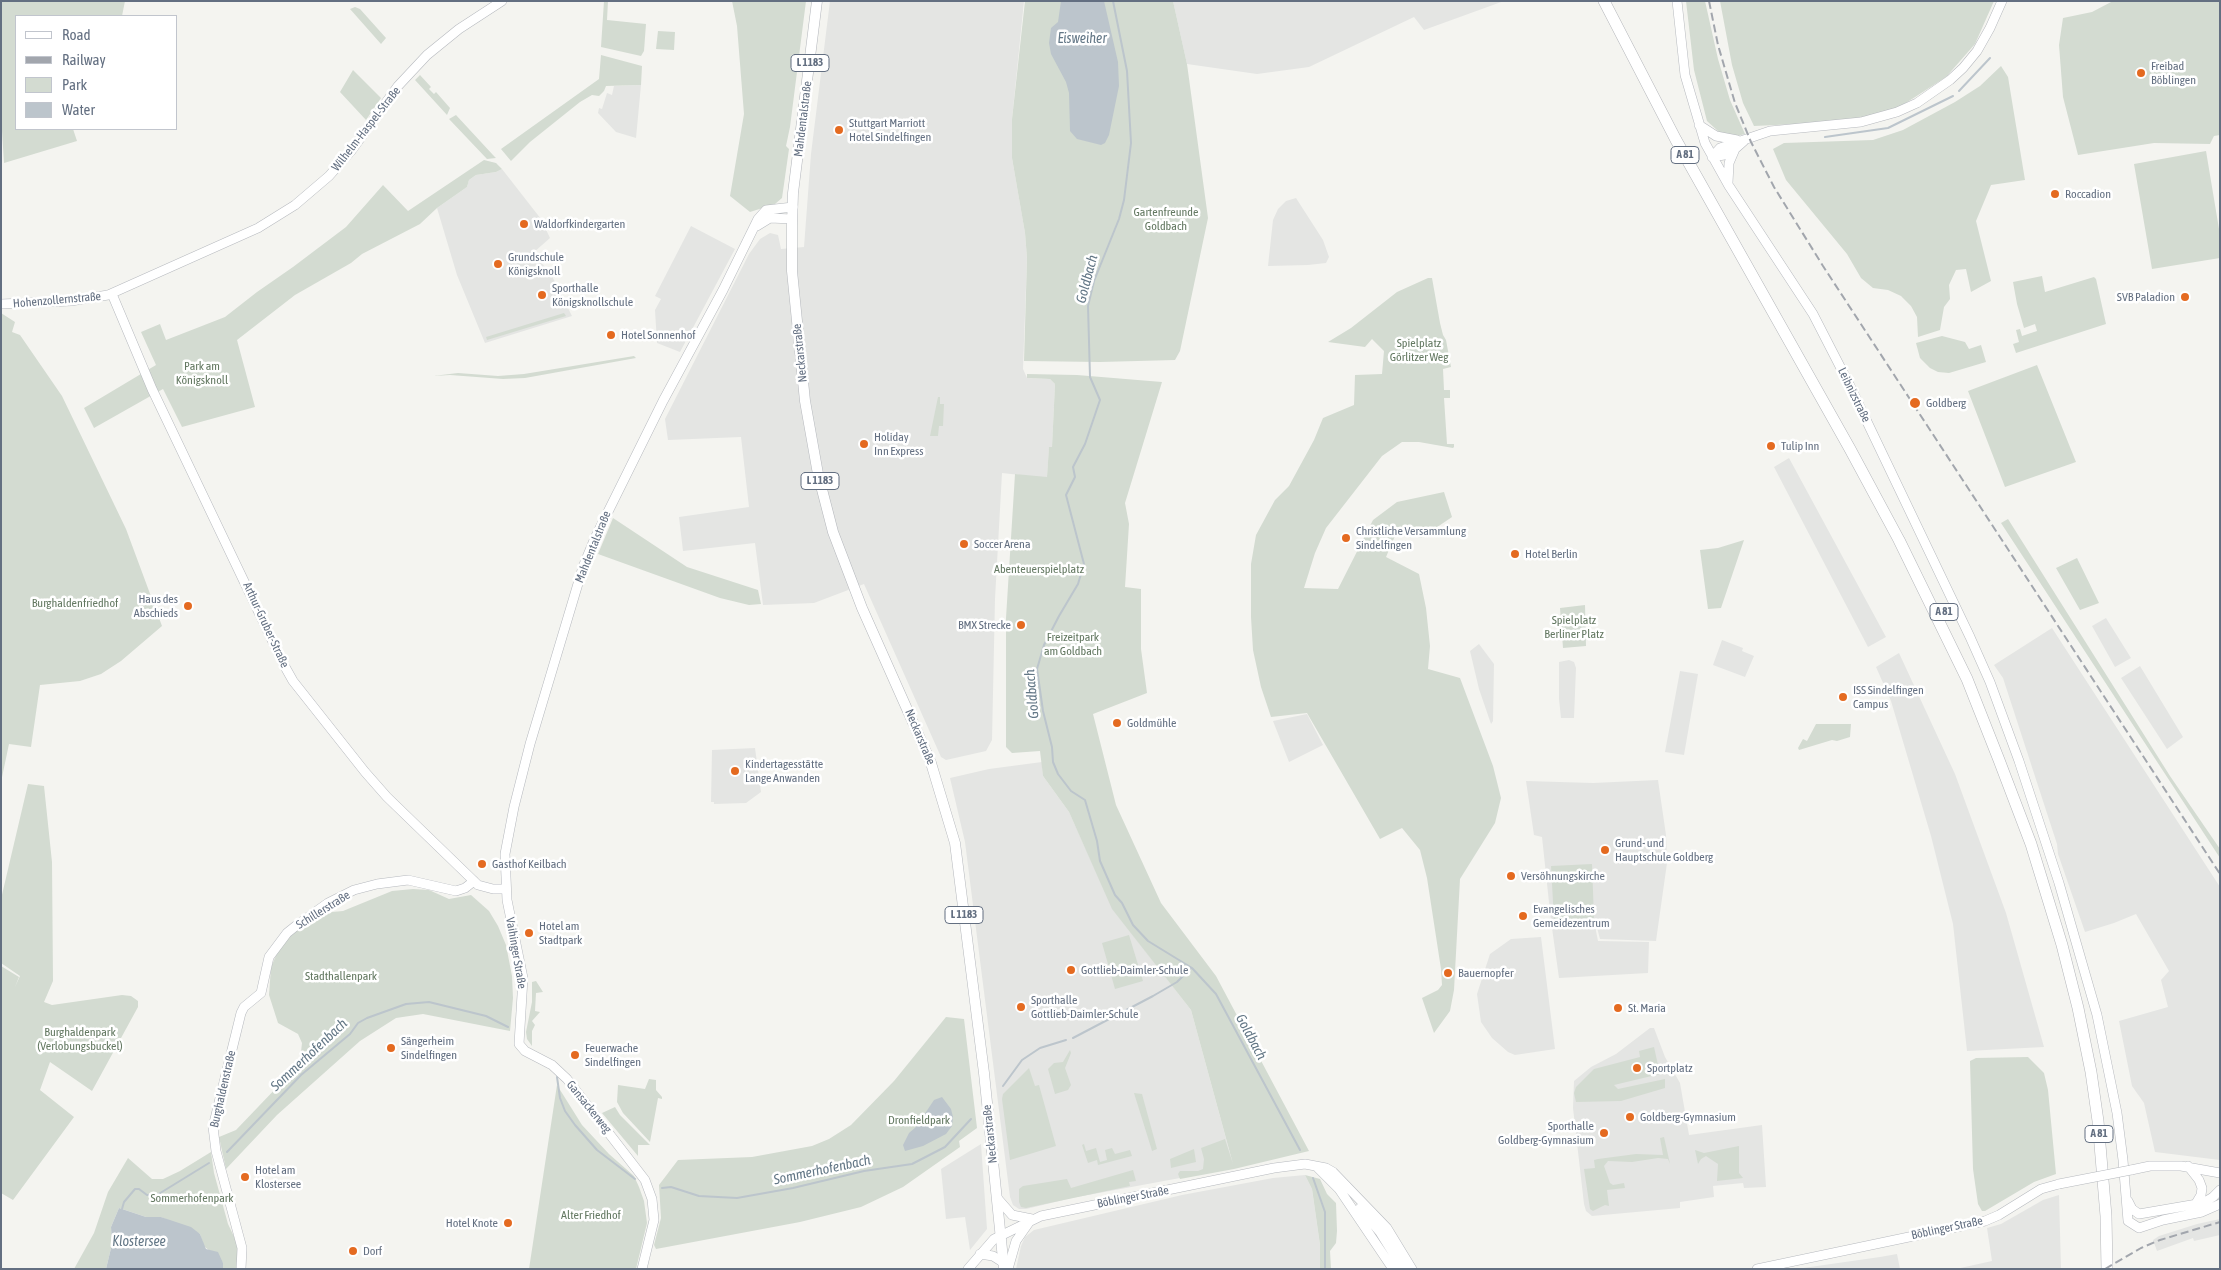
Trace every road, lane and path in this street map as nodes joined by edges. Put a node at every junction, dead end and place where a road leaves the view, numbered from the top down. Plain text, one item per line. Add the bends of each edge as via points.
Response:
1 (502, 1) edge
2 (817, 1) edge
3 (1604, 1) edge
4 (1613, 1) edge
5 (1677, 1) edge
6 (2002, 1) edge
7 (1698, 125) junction
8 (1744, 140) junction
9 (1735, 149) junction
10 (1712, 157) junction
11 (1729, 186) junction
12 (793, 207) junction
13 (792, 219) junction
14 (753, 230) junction
15 (112, 294) junction
16 (1, 304) edge
17 (474, 881) junction
18 (505, 889) junction
19 (244, 1007) joint
20 (521, 1047) joint
21 (1315, 1165) junction
22 (2188, 1166) junction
23 (2220, 1173) edge
24 (1339, 1189) junction
25 (2220, 1190) edge
26 (998, 1199) junction
27 (2126, 1199) junction
28 (1362, 1202) junction
29 (2195, 1204) junction
30 (2220, 1204) edge
31 (1366, 1213) junction
32 (1032, 1219) junction
33 (1001, 1235) junction
34 (980, 1254) junction
35 (1005, 1267) edge
36 (241, 1269) edge
37 (642, 1269) edge
38 (968, 1269) edge
39 (1393, 1269) edge
40 (1402, 1269) edge
41 (1412, 1269) edge
42 (1756, 1269) edge
43 (2107, 1269) edge
44 (2113, 1269) edge

1 - 15 street, Wilhelm-Haspel-Straße via 459,29 416,65 338,166 295,204 258,228
2 - 12 main road, Mahdentalstraße / L 1183
3 - 43 highway, A 81 via 1676,140 1899,540 1968,679 2031,844 2078,1008 2098,1121
4 - 44 highway, A 81 via 1680,130 1864,458 1941,606 1979,689 2036,840 2076,974 2104,1127
5 - 7 street, Leibnizstraße via 1685,75
6 - 8 street via 1990,28 1963,68 1917,103 1861,122 1770,130
7 - 8 street via 1716,136
7 - 10 street, Leibnizstraße
8 - 9 street
8 - 10 street via 1720,148
9 - 10 street
9 - 11 street via 1729,163
10 - 11 street, Leibnizstraße
11 - 27 street, Leibnizstraße via 1813,314 1990,682 2032,796 2099,1022 2116,1113
12 - 13 main road, Mahdentalstraße / L 1183
12 - 14 street, Mahdentalstraße via 762,212
13 - 14 street via 767,219
13 - 26 main road, Neckarstraße / L 1183 via 792,271 804,393 826,506 862,608 931,763 955,843
14 - 18 street, Mahdentalstraße via 608,510 583,567 514,807 505,854
15 - 16 street, Hohenzollernstraße via 98,298
15 - 17 street, Arthur-Gruber-Straße via 152,389 286,670 376,785
17 - 18 street, Arthur-Gruber-Straße via 482,887
17 - 19 street, Schillerstraße via 456,891 419,881 389,882 354,890 338,898 287,933 269,957 261,993
18 - 20 street, Vaihinger Straße via 523,978
19 - 36 street, Burghaldenstraße via 213,1127 216,1151 240,1240
20 - 37 street, Gansackerweg via 557,1069 574,1087 645,1180 652,1199 654,1220
21 - 24 street, Böblinger Straße
21 - 28 street, Böblinger Straße via 1333,1172
21 - 32 street, Böblinger Straße via 1282,1166
22 - 23 street, Böblinger Straße
22 - 29 street via 2202,1188
22 - 42 street, Böblinger Straße, bridge via 2150,1166 2059,1184 2041,1189 1985,1220
24 - 31 street, Böblinger Straße
24 - 39 street, Böblinger Straße
25 - 29 street via 2208,1200
26 - 32 street via 1012,1215
26 - 33 main road, Neckarstraße / L 1183
27 - 29 street via 2140,1214
27 - 30 street, Leibnizstraße via 2128,1221 2138,1228 2202,1212
28 - 31 street, Böblinger Straße
28 - 41 street, Böblinger Straße via 1387,1228
31 - 40 street, Böblinger Straße
32 - 33 street, Böblinger Straße
32 - 35 street via 1016,1241
33 - 34 street, Böblinger Straße
33 - 35 main road, Neckarstraße / L 1183
34 - 35 street via 994,1256
34 - 38 street, Böblinger Straße

